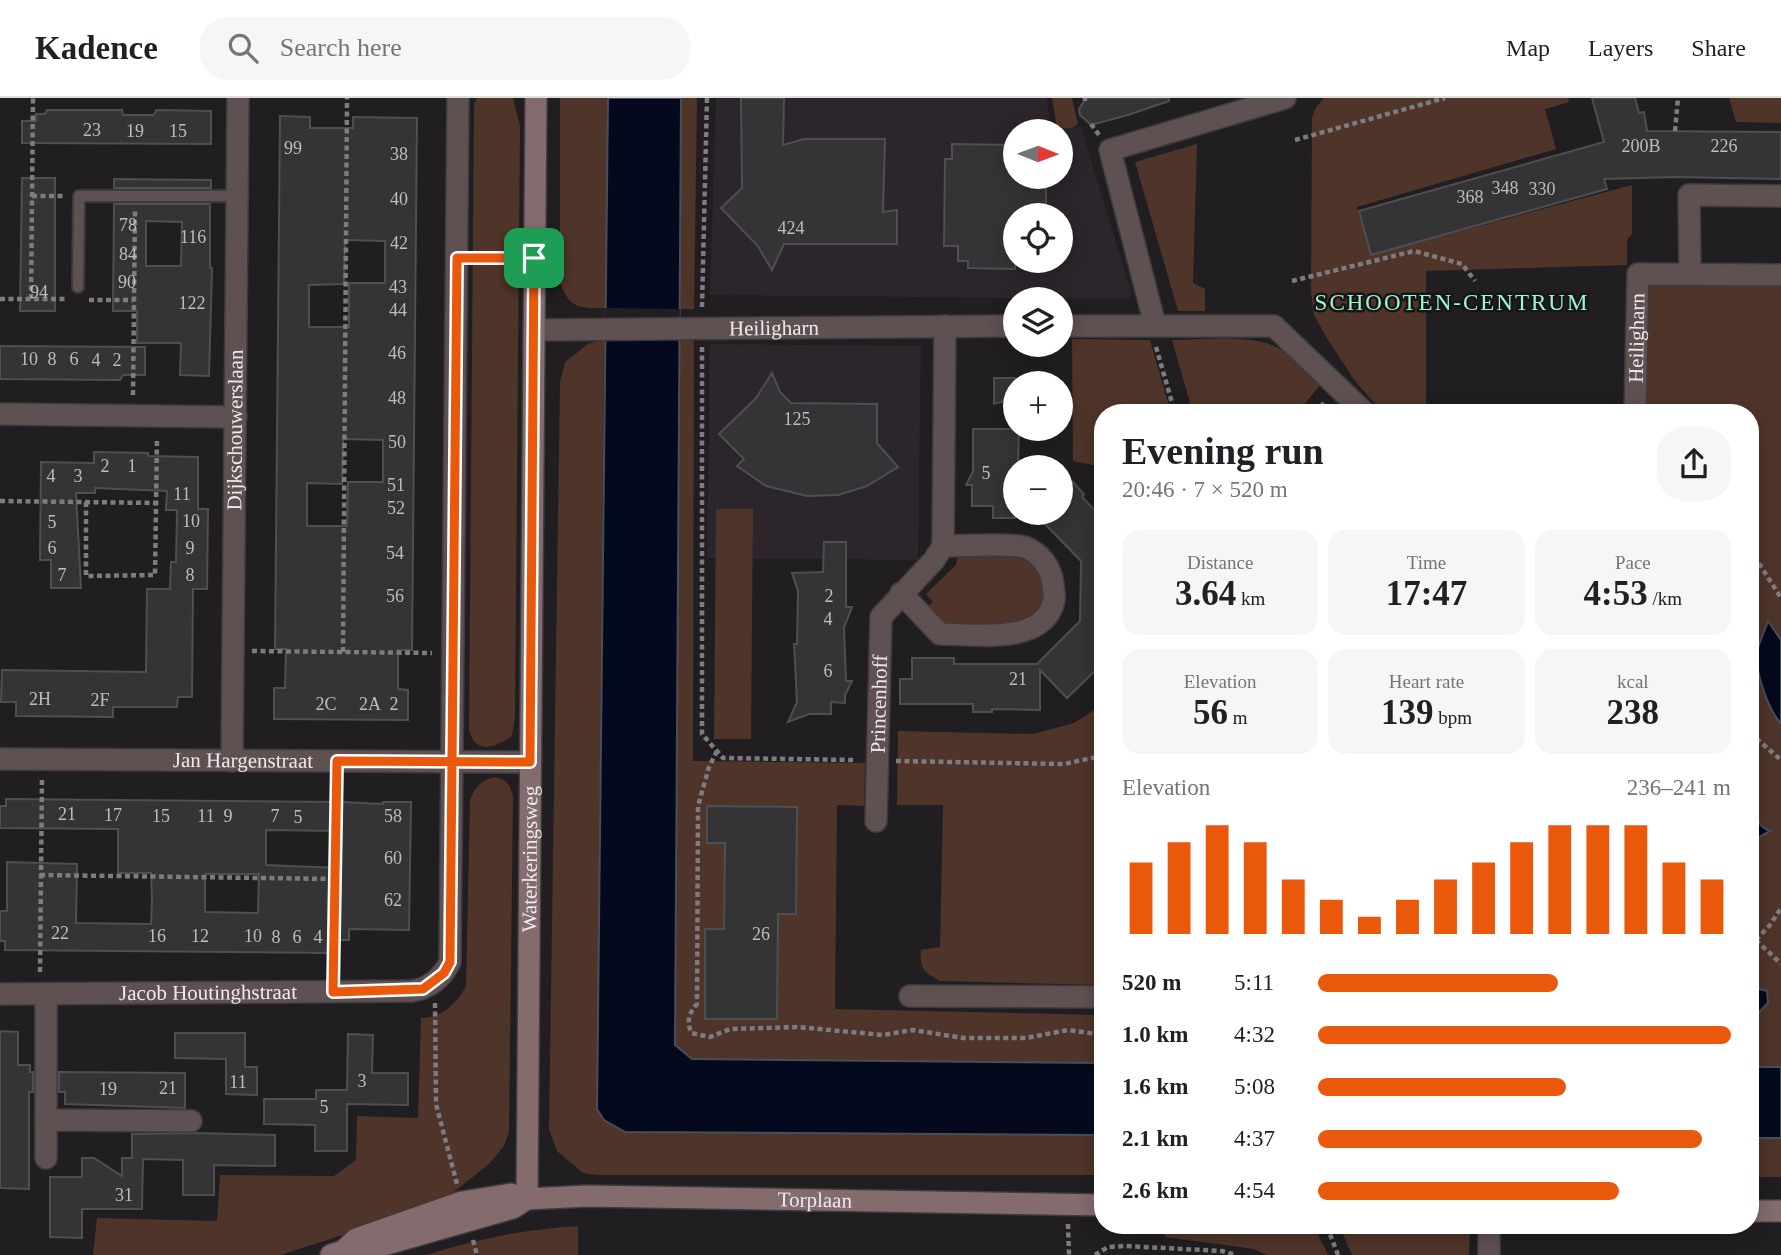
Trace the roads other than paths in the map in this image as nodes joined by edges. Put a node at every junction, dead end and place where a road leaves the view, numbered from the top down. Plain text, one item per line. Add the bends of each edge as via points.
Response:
1 (238, 98) edge
2 (458, 98) edge
3 (536, 98) edge
4 (1285, 98) edge
5 (237, 196) junction
6 (1781, 196) edge
7 (1690, 274) junction
8 (1781, 275) edge
9 (78, 287) dead end
10 (1155, 325) junction
11 (945, 326) junction
12 (1003, 326) edge
13 (1073, 326) edge
14 (534, 330) junction
15 (1356, 404) edge
16 (1635, 404) edge
17 (0, 414) edge
18 (236, 416) junction
19 (943, 546) junction
20 (901, 593) junction
21 (0, 759) edge
22 (232, 761) junction
23 (453, 761) junction
24 (530, 762) junction
25 (876, 821) dead end
26 (0, 994) edge
27 (46, 994) junction
28 (910, 996) dead end
29 (1094, 997) edge
30 (46, 1120) junction
31 (191, 1121) dead end
32 (46, 1158) dead end
33 (527, 1199) junction
34 (1094, 1205) edge
35 (1759, 1211) edge
36 (1781, 1211) edge
37 (1489, 1234) edge
38 (337, 1253) edge
39 (1489, 1255) edge

1 - 5 street, Dijkschouwerslaan
2 - 23 street
3 - 14 street, Waterkeringsweg
4 - 10 street via 1110,150
5 - 9 lane via 79,196
5 - 18 street, Dijkschouwerslaan
6 - 7 street via 1689,195
7 - 8 street, Heiligharn
7 - 16 street, Heiligharn via 1638,274
10 - 13 street
10 - 15 street via 1274,326
11 - 12 street, Heiligharn
11 - 14 street, Heiligharn
11 - 19 street
14 - 24 street, Waterkeringsweg
17 - 18 street
18 - 22 street, Dijkschouwerslaan
19 - 20 street, Princenhoff
19 - 20 street via 1023,547 1043,559 1052,574 1054,600 1046,615 1035,628 1015,634 940,634
20 - 25 street, Princenhoff via 881,617
21 - 22 street, Jan Hargenstraat
22 - 23 street, Jan Hargenstraat
23 - 24 street, Jan Hargenstraat
23 - 27 street, Jacob Houtinghstraat via 450,962 430,986 412,991
24 - 33 street, Waterkeringsweg
26 - 27 street, Jacob Houtinghstraat
27 - 30 street
28 - 29 street
30 - 31 street
30 - 32 street
33 - 34 street, Torplaan via 587,1196
33 - 38 street, Torplaan via 513,1208 465,1212 357,1253
35 - 36 street
37 - 39 street

